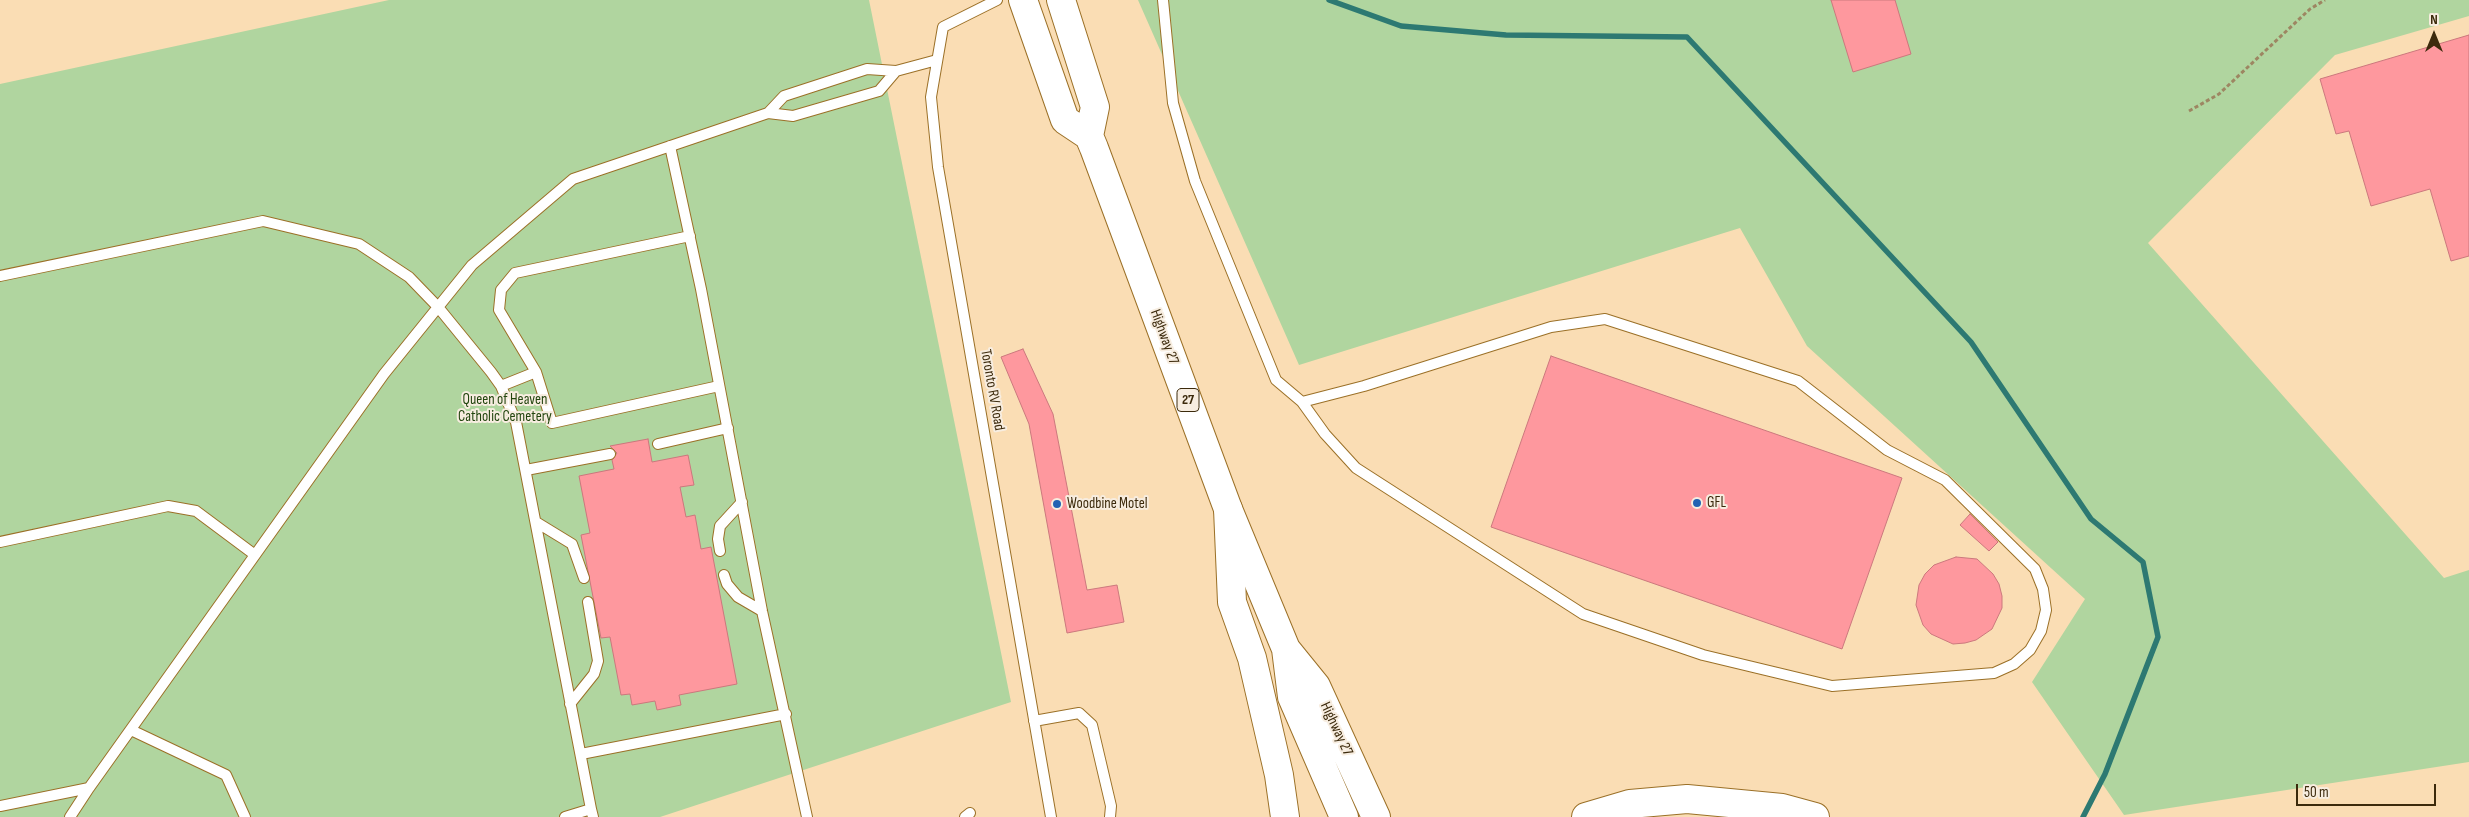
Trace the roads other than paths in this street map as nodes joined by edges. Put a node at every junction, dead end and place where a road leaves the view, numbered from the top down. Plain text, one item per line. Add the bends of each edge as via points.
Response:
1 (996, 0) edge
2 (1023, 0) edge
3 (1061, 0) edge
4 (1163, 0) edge
5 (937, 60) junction
6 (896, 71) junction
7 (768, 114) junction
8 (1089, 136) junction
9 (670, 146) junction
10 (690, 236) junction
11 (0, 276) edge
12 (438, 307) junction
13 (536, 372) junction
14 (501, 386) junction
15 (719, 386) junction
16 (1302, 402) junction
17 (728, 428) junction
18 (658, 444) dead end
19 (610, 454) dead end
20 (526, 470) junction
21 (742, 502) junction
22 (1228, 509) junction
23 (536, 522) junction
24 (0, 542) edge
25 (720, 551) dead end
26 (256, 554) junction
27 (724, 574) dead end
28 (584, 578) dead end
29 (588, 602) dead end
30 (762, 611) junction
31 (1286, 649) junction
32 (570, 704) junction
33 (786, 714) junction
34 (1034, 721) junction
35 (130, 730) junction
36 (581, 754) junction
37 (89, 788) junction
38 (0, 806) edge
39 (592, 813) edge
40 (70, 817) edge
41 (245, 817) edge
42 (565, 817) edge
43 (807, 817) edge
44 (1051, 817) edge
45 (1110, 817) edge
46 (1285, 817) edge
47 (1344, 817) edge
48 (1376, 817) edge
49 (1586, 817) edge
50 (1815, 817) edge

1 - 5 lane, Toronto RV Road via 943,27
2 - 8 main road via 1065,120
3 - 8 main road via 1095,107
4 - 16 lane via 1173,102 1195,181 1276,380
5 - 6 lane
5 - 34 lane, Toronto RV Road via 931,97 938,167
6 - 7 lane via 867,69 784,96
6 - 7 lane via 879,91 793,116
7 - 9 lane
8 - 22 main road, Highway 27 / 27
9 - 10 lane
9 - 12 lane via 573,179 472,265
10 - 13 lane via 515,273 501,290 499,310
10 - 15 lane
11 - 12 lane via 263,221 358,244 410,277
12 - 14 lane
12 - 26 lane via 384,374
13 - 14 lane
13 - 15 lane via 552,423
14 - 20 lane via 516,422
15 - 17 lane
16 - 16 lane via 1356,468 1583,614 1703,654 1832,686 1994,673 2014,664 2030,650 2041,631 2046,610 2035,569 1945,480 1887,450 1798,381 1605,319 1551,327 1364,386
17 - 18 lane
17 - 21 lane
19 - 20 lane
20 - 23 lane
21 - 25 lane via 720,526
21 - 30 lane
22 - 31 main road, Highway 27 / 27
22 - 46 main road via 1232,602 1252,658 1279,775
23 - 28 lane via 572,544
23 - 32 lane
24 - 26 lane via 168,506 196,510
26 - 35 lane
27 - 30 lane via 727,584 738,597
29 - 32 lane via 598,661 594,674
30 - 33 lane
31 - 47 main road, Highway 27 / 27 via 1292,697
31 - 48 main road, Highway 27 / 27 via 1316,686
32 - 36 lane
33 - 36 lane
33 - 43 lane
34 - 44 lane, Toronto RV Road
34 - 45 lane via 1079,713 1092,725 1111,806
35 - 37 lane
35 - 41 lane via 226,775
36 - 39 lane
37 - 38 lane
37 - 40 lane
39 - 42 lane
49 - 50 main road via 1630,804 1688,799 1782,808

